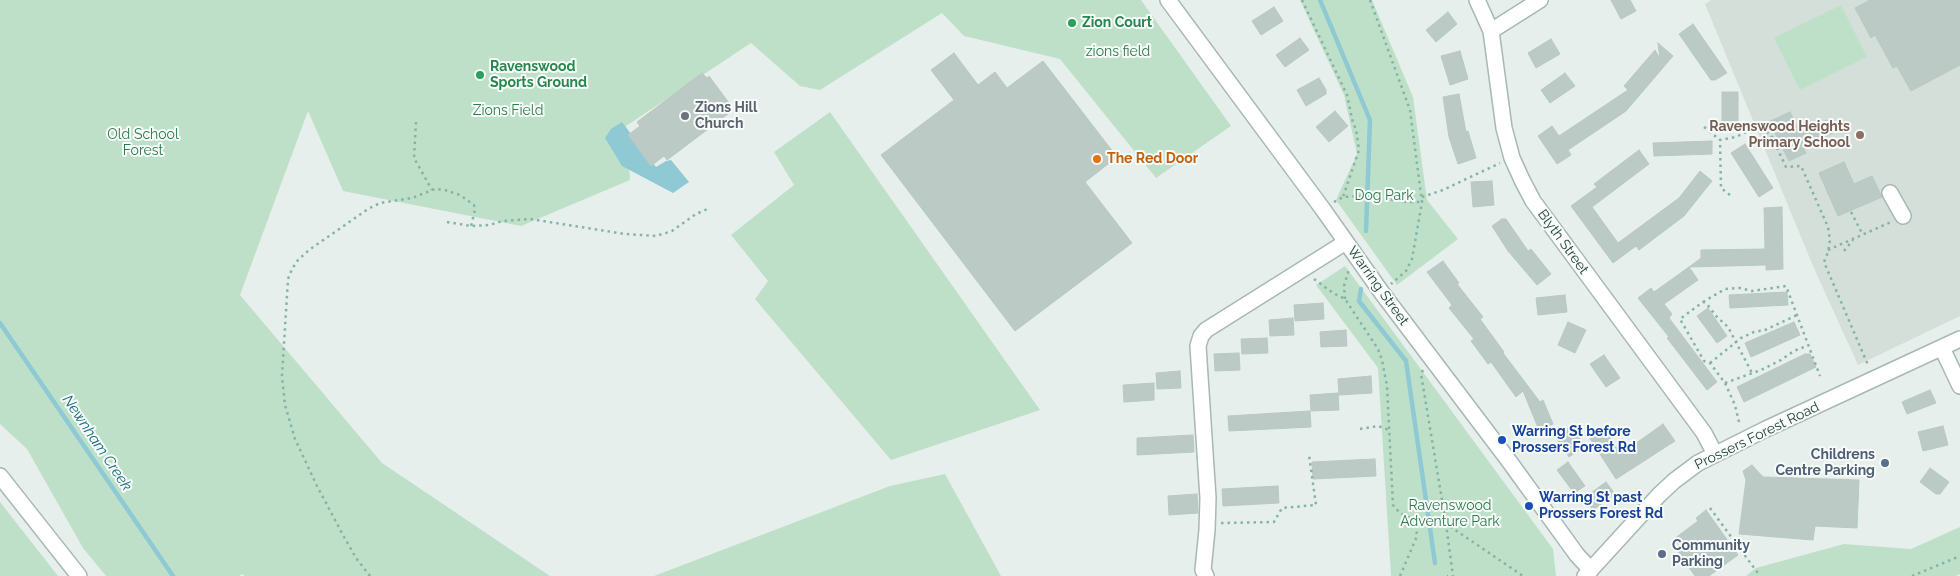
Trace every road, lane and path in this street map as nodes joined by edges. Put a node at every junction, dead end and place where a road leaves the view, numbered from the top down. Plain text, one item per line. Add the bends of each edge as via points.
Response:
1 (1168, 0) edge
2 (1302, 0) edge
3 (1370, 0) edge
4 (1477, 0) edge
5 (1540, 0) edge
6 (1491, 31) junction
7 (416, 122) dead end
8 (1704, 127) dead end
9 (1720, 140) junction
10 (1512, 158) junction
11 (432, 190) junction
12 (1890, 193) dead end
13 (1730, 194) dead end
14 (1343, 197) junction
15 (1422, 197) junction
16 (1422, 202) junction
17 (710, 208) dead end
18 (1322, 208) junction
19 (1852, 212) dead end
20 (1899, 217) joint
21 (447, 222) dead end
22 (471, 226) junction
23 (1863, 235) junction
24 (1854, 239) junction
25 (1350, 248) junction
26 (1828, 250) junction
27 (1844, 251) dead end
28 (1305, 268) junction
29 (1382, 293) junction
30 (1345, 299) junction
31 (1703, 302) junction
32 (1797, 315) junction
33 (1960, 339) edge
34 (1736, 342) junction
35 (1809, 344) junction
36 (1942, 348) junction
37 (1428, 354) junction
38 (1710, 363) junction
39 (1869, 368) dead end
40 (1752, 373) junction
41 (1820, 376) dead end
42 (1725, 384) junction
43 (1960, 386) edge
44 (1739, 422) dead end
45 (1360, 429) dead end
46 (1389, 430) junction
47 (1715, 454) junction
48 (1309, 455) dead end
49 (0, 476) edge
50 (1710, 508) dead end
51 (1415, 518) junction
52 (1207, 524) junction
53 (1446, 524) junction
54 (1960, 556) edge
55 (1588, 573) edge
56 (79, 576) edge
57 (370, 576) edge
58 (1206, 576) edge
59 (1400, 576) edge
60 (1453, 576) edge
61 (1523, 576) edge
62 (1760, 576) edge
63 (1912, 576) edge

1 - 18 street, Warring Street
2 - 14 path via 1347,95 1356,129 1359,150
3 - 15 path via 1410,110
4 - 6 street, Blyth Street
5 - 6 street
6 - 10 street, Blyth Street via 1504,128
7 - 11 path via 414,158
8 - 9 path
9 - 13 path via 1722,188
9 - 26 path via 1736,137 1758,126 1771,135 1786,167 1801,166 1828,227
10 - 15 path
10 - 47 street, Blyth Street via 1532,200 1704,433
11 - 22 path via 460,195 474,205
11 - 57 path via 368,209 309,250 298,260 288,279 282,376 285,404 295,438 317,486 356,558
12 - 20 street
14 - 16 path
14 - 18 path
15 - 16 path
16 - 29 path via 1412,259 1406,271
17 - 22 path via 672,231 656,236 530,219
18 - 25 street, Warring Street
19 - 23 path
20 - 23 path
21 - 22 path
23 - 24 path
24 - 26 path
24 - 27 path
25 - 28 street
25 - 29 street, Warring Street
25 - 30 path
26 - 39 path via 1824,262
28 - 30 path via 1317,282
28 - 52 street via 1200,336
29 - 37 street, Warring Street
30 - 46 path via 1382,360
31 - 32 path via 1725,289 1752,291 1786,286
31 - 34 path via 1728,327
31 - 38 path via 1680,319 1704,361
32 - 34 path
32 - 35 path
33 - 36 street, Prossers Forest Road
34 - 38 path
34 - 40 path
35 - 40 path
35 - 41 path
36 - 43 street
36 - 47 street, Prossers Forest Road
37 - 53 path via 1421,374
37 - 55 street, Warring Street
38 - 42 path
40 - 42 path
42 - 44 path
45 - 46 path via 1378,426
46 - 51 path via 1393,505 1400,513
47 - 55 street, Prossers Forest Road via 1674,481
48 - 52 path via 1316,505 1282,508 1274,522
49 - 56 street
50 - 62 path
51 - 53 path via 1434,518
51 - 59 path via 1417,536
52 - 58 street via 1203,570
53 - 60 path
53 - 61 path
54 - 63 path

